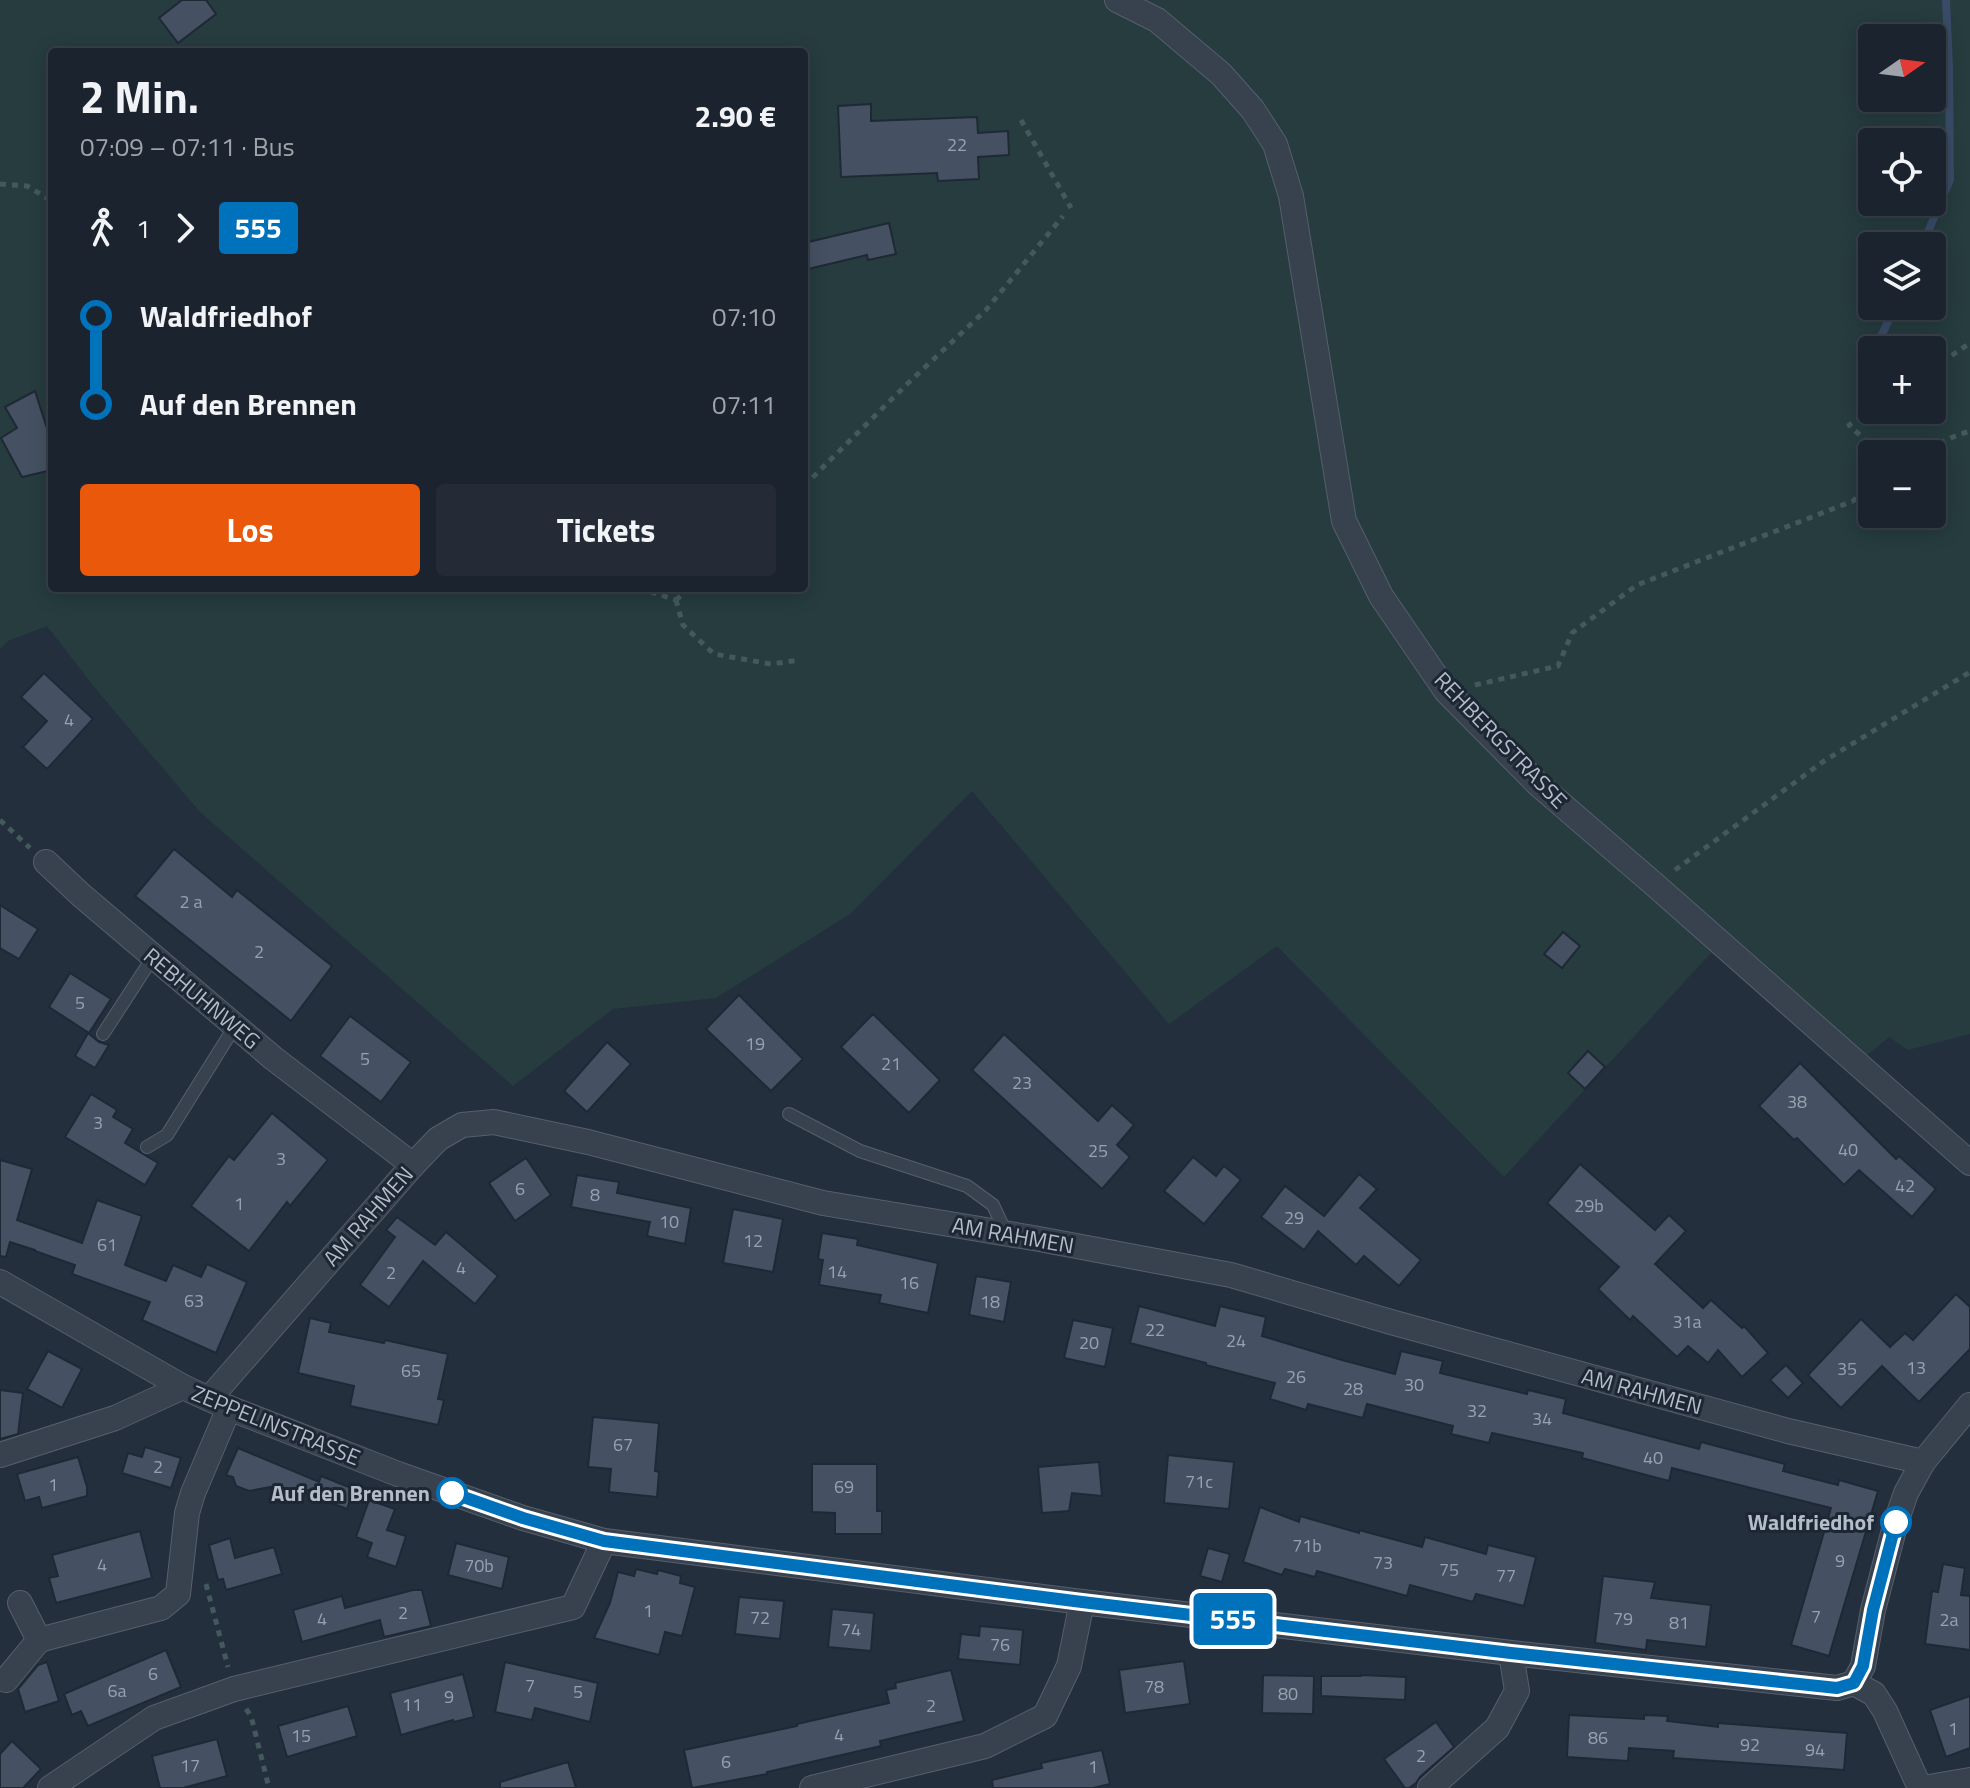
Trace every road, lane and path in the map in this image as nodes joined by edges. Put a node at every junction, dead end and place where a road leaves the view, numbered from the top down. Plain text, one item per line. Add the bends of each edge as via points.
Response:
1 (1117, 0) edge
2 (1021, 120) dead end
3 (0, 184) edge
4 (48, 199) edge
5 (1071, 208) dead end
6 (1063, 216) dead end
7 (1970, 343) edge
8 (1946, 359) edge
9 (1858, 419) edge
10 (1970, 431) edge
11 (1865, 440) edge
12 (1946, 440) edge
13 (808, 482) edge
14 (1858, 497) edge
15 (651, 592) edge
16 (685, 592) edge
17 (676, 600) junction
18 (800, 660) dead end
19 (1970, 672) edge
20 (1446, 691) junction
21 (0, 820) edge
22 (46, 862) joint
23 (1655, 885) junction
24 (153, 957) junction
25 (235, 1026) junction
26 (103, 1034) dead end
27 (789, 1114) dead end
28 (147, 1147) dead end
29 (1970, 1163) edge
30 (413, 1165) junction
31 (1006, 1233) junction
32 (0, 1282) edge
33 (183, 1387) junction
34 (219, 1403) junction
35 (1970, 1405) edge
36 (0, 1455) edge
37 (1923, 1462) junction
38 (604, 1541) junction
39 (1082, 1602) junction
40 (20, 1603) dead end
41 (217, 1628) dead end
42 (39, 1640) junction
43 (1511, 1653) junction
44 (6, 1680) dead end
45 (1854, 1683) junction
46 (234, 1689) junction
47 (1970, 1780) edge
48 (50, 1788) edge
49 (269, 1788) edge
50 (812, 1788) edge
51 (1430, 1788) edge
52 (1922, 1788) edge

1 - 20 street, REHBERGSTRASSE via 1157,20 1221,74 1275,144 1291,196 1344,521 1381,596
2 - 5 path
3 - 4 path via 27,186
6 - 13 path via 986,310
7 - 8 path
9 - 11 path via 1849,425
10 - 12 path
14 - 20 path via 1637,585 1572,633 1558,666
15 - 17 path
16 - 17 path
17 - 18 path via 683,625 714,654 771,664
19 - 23 path via 1824,761
20 - 23 street, REHBERGSTRASSE via 1539,785
21 - 22 path
22 - 24 street, REBHUHNWEG
23 - 29 street, REHBERGSTRASSE
24 - 25 street, REBHUHNWEG
24 - 26 lane
25 - 28 lane via 167,1135
25 - 30 street, REBHUHNWEG
27 - 31 lane via 860,1151 967,1186 993,1205
30 - 31 street, AM RAHMEN via 438,1139 462,1125 494,1122 823,1203
30 - 34 street, AM RAHMEN
31 - 37 street, AM RAHMEN via 1231,1275 1788,1431
32 - 33 street, ZEPPELINSTRASSE
33 - 34 street, ZEPPELINSTRASSE
33 - 36 street via 115,1418
34 - 38 street, ZEPPELINSTRASSE via 425,1484
34 - 42 street, AM RAHMEN via 187,1513 178,1594 161,1608
35 - 37 street
37 - 45 street via 1896,1522 1863,1666
38 - 39 street, ZEPPELINSTRASSE
38 - 46 street via 573,1607
39 - 43 street, ZEPPELINSTRASSE
39 - 50 street via 1069,1666 1045,1716 985,1746
40 - 42 street
41 - 46 path
42 - 44 street
43 - 45 street, ZEPPELINSTRASSE via 1837,1688
43 - 51 street via 1517,1691 1497,1728
45 - 52 street via 1874,1694
46 - 48 street via 154,1718
46 - 49 path via 251,1716
47 - 52 street

